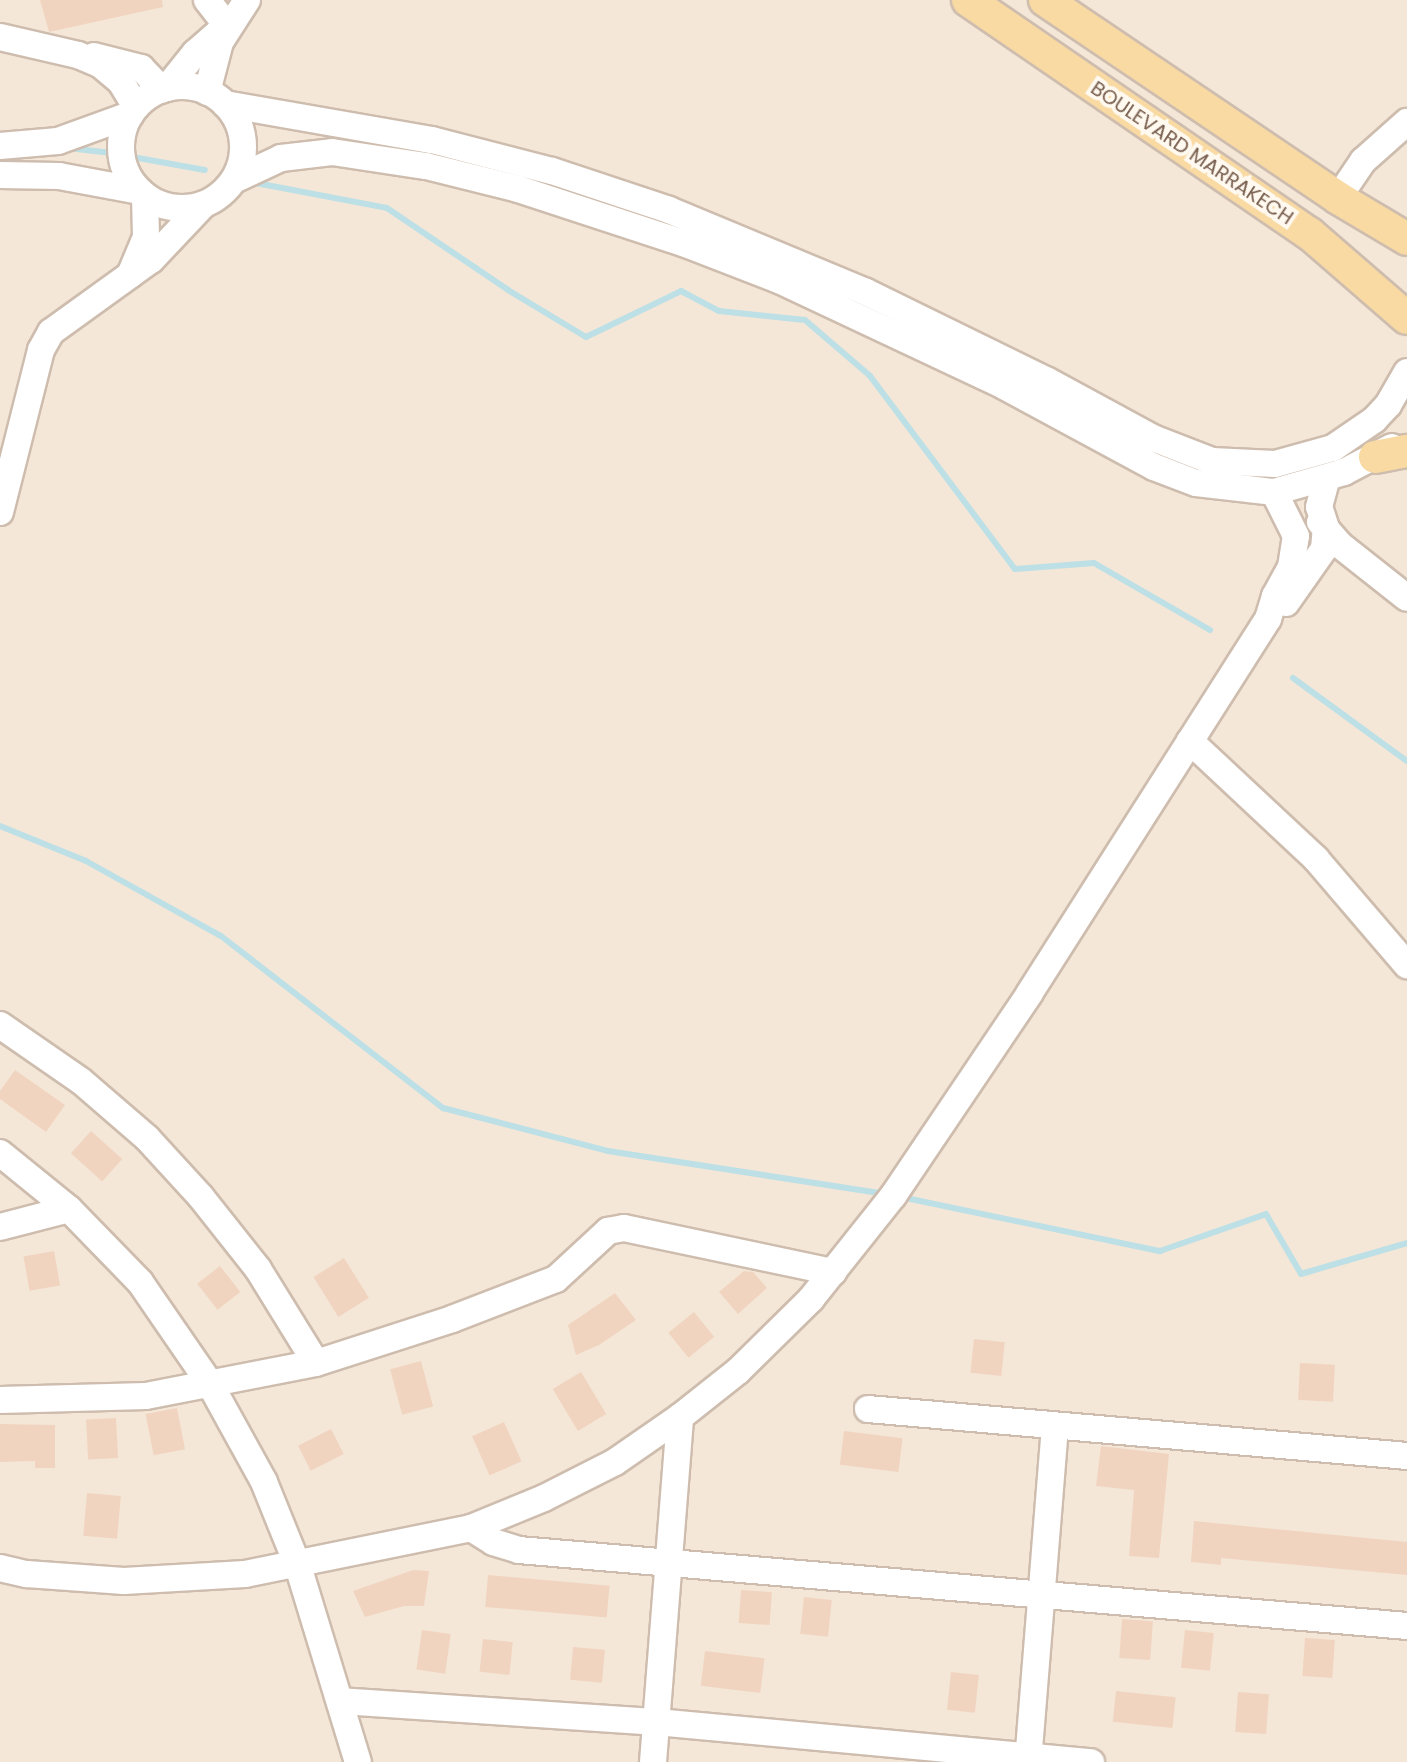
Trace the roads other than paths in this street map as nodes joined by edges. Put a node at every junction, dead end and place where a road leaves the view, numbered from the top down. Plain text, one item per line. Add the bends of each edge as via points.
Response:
1 (207, 0) edge
2 (247, 0) edge
3 (968, 0) edge
4 (1050, 2) edge
5 (227, 26) junction
6 (0, 37) edge
7 (78, 55) junction
8 (164, 89) junction
9 (216, 98) junction
10 (133, 111) junction
11 (1407, 122) edge
12 (0, 146) edge
13 (0, 175) edge
14 (234, 180) junction
15 (142, 194) junction
16 (1338, 198) junction
17 (203, 205) junction
18 (1407, 239) edge
19 (130, 275) junction
20 (1407, 318) edge
21 (1407, 372) edge
22 (1407, 437) edge
23 (1407, 451) edge
24 (1375, 457) junction
25 (1327, 478) junction
26 (1274, 492) junction
27 (0, 512) edge
28 (1326, 528) junction
29 (1295, 531) junction
30 (1322, 554) junction
31 (1381, 580) junction
32 (1407, 598) edge
33 (1268, 619) junction
34 (1190, 741) junction
35 (1407, 965) edge
36 (0, 1025) edge
37 (0, 1153) edge
38 (69, 1209) junction
39 (0, 1227) edge
40 (833, 1272) junction
41 (316, 1363) junction
42 (210, 1384) junction
43 (0, 1400) edge
44 (868, 1409) dead end
45 (680, 1417) junction
46 (1055, 1428) junction
47 (1407, 1456) edge
48 (471, 1528) junction
49 (670, 1562) junction
50 (298, 1566) junction
51 (0, 1568) edge
52 (1041, 1594) junction
53 (1407, 1626) edge
54 (340, 1701) junction
55 (656, 1722) junction
56 (1029, 1759) edge
57 (358, 1762) edge
58 (653, 1762) edge
59 (1091, 1762) edge

1 - 5 street
2 - 5 street
3 - 20 main road, BOULEVARD MARRAKECH via 1310,234
4 - 16 main road
5 - 8 street
5 - 9 street
6 - 7 street
7 - 8 street via 132,63
7 - 10 street via 121,82
8 - 9 street via 188,86
8 - 10 street
9 - 14 street via 242,135 243,158
9 - 21 street via 432,140 552,171 669,210 866,292 1153,438 1212,461 1275,464 1333,448 1374,420
10 - 12 street via 58,141
10 - 15 street via 122,155
11 - 16 street via 1363,161
13 - 15 street via 59,176
14 - 17 street
14 - 26 street via 281,158 332,152 426,166 518,189 779,280 1004,386 1174,476 1222,489
15 - 17 street via 179,209
15 - 19 street via 146,237
16 - 18 main road
17 - 19 street via 170,244
19 - 27 street via 59,324 46,340
22 - 24 street
23 - 24 main road
24 - 25 street
25 - 26 street
25 - 28 street via 1319,507
26 - 29 street
28 - 29 street via 1311,516 1296,522
28 - 30 street
28 - 31 street
29 - 30 street
29 - 33 street via 1291,567
30 - 31 street
30 - 33 street via 1292,597
31 - 32 street
33 - 34 street
34 - 35 street via 1316,859
34 - 40 street via 893,1196
36 - 41 street via 81,1081 147,1138 258,1269
37 - 38 street
38 - 39 street
38 - 42 street via 140,1282
40 - 41 street via 624,1228 608,1231 556,1279
40 - 45 street via 764,1348
41 - 42 street
42 - 43 street via 146,1396
42 - 50 street via 264,1482
44 - 46 street
45 - 48 street via 580,1481
45 - 49 street
46 - 47 street
46 - 52 street
48 - 49 street via 519,1550
48 - 50 street
49 - 52 street
49 - 55 street
50 - 51 street via 124,1581
50 - 54 street
52 - 53 street
52 - 56 street
54 - 55 street
54 - 57 street
55 - 56 street
55 - 58 street
56 - 59 street

